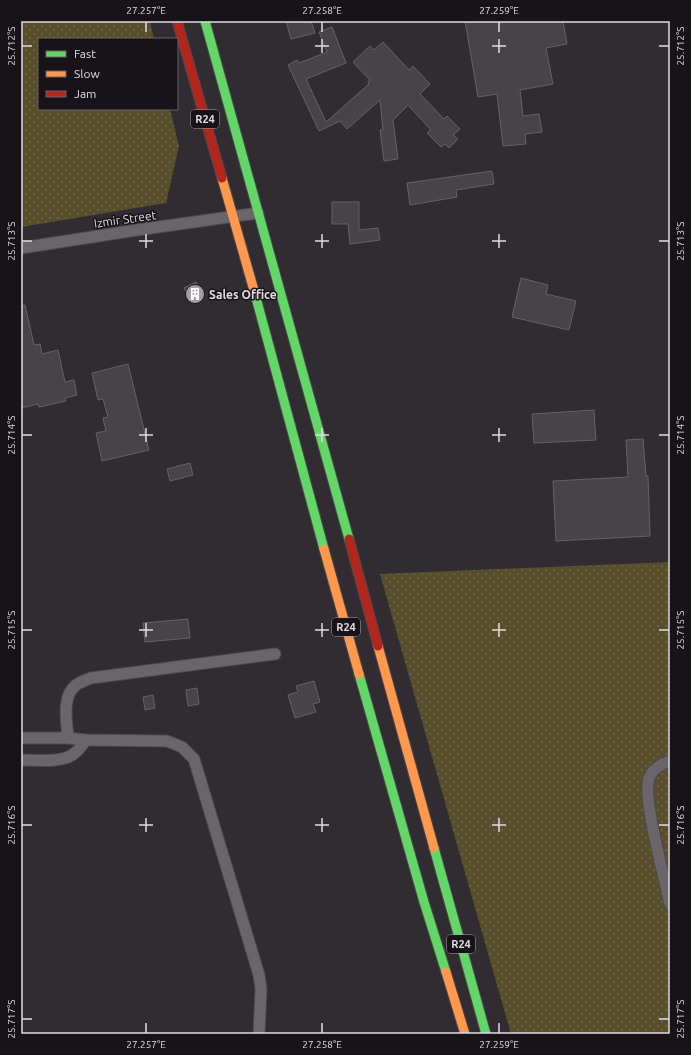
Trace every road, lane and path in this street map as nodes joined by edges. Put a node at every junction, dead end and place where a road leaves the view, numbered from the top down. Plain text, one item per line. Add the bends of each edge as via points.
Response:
1 (177, 21) edge
2 (205, 21) edge
3 (258, 213) junction
4 (233, 217) junction
5 (21, 248) edge
6 (275, 654) dead end
7 (21, 738) edge
8 (68, 738) junction
9 (86, 740) junction
10 (21, 760) edge
11 (670, 761) edge
12 (670, 904) edge
13 (259, 1034) edge
14 (465, 1034) edge
15 (486, 1034) edge

1 - 4 main road, R24
2 - 3 main road, R24
3 - 4 street, Izmir Street
3 - 15 main road, R24
4 - 5 street, Izmir Street
4 - 14 main road, R24 via 424,902
6 - 8 street via 91,678 76,686 68,698
7 - 8 street
8 - 9 street
9 - 10 street via 69,757 42,761
9 - 13 street via 167,741 182,747 194,759 259,975
11 - 12 street via 652,773 648,790

